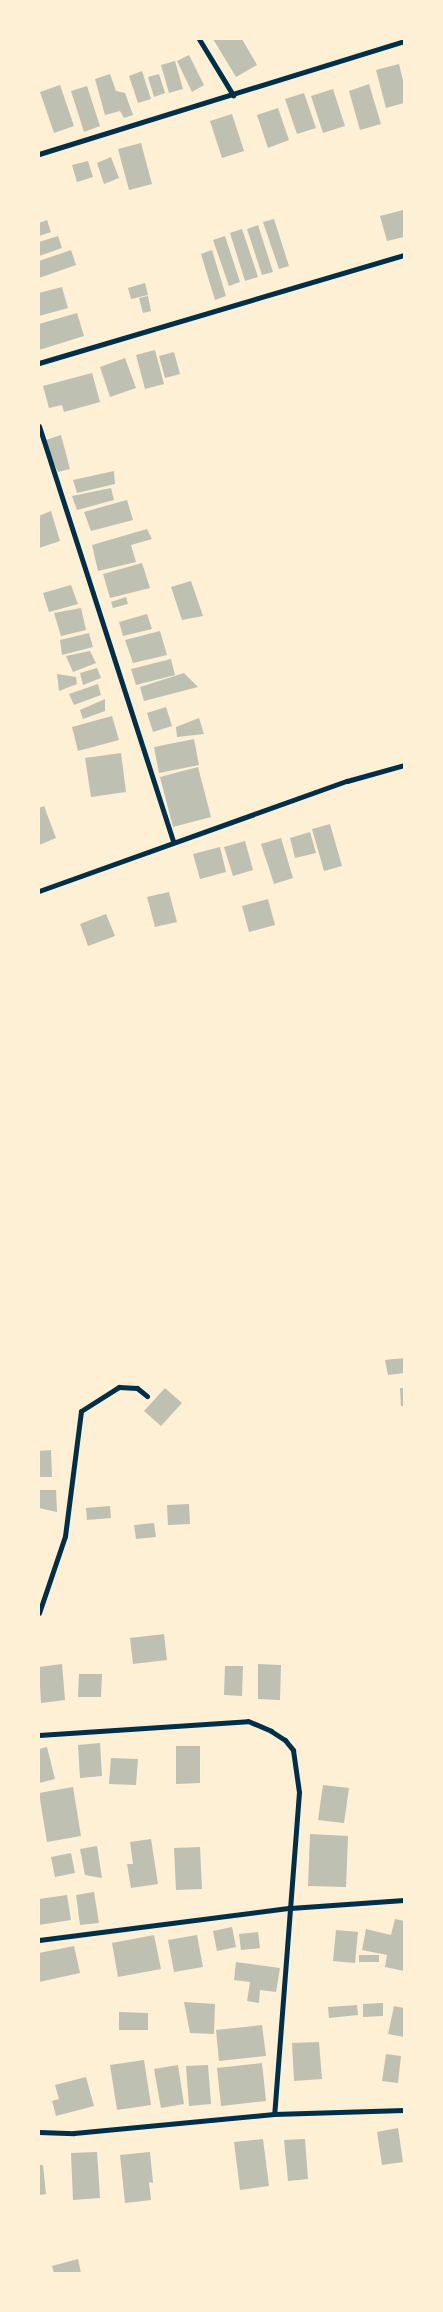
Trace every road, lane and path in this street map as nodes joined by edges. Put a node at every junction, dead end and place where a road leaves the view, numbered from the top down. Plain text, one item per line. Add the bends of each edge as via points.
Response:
1 (199, 39) edge
2 (391, 39) edge
3 (404, 41) edge
4 (393, 45) junction
5 (233, 95) junction
6 (39, 154) edge
7 (404, 255) edge
8 (39, 363) edge
9 (39, 426) edge
10 (404, 765) edge
11 (173, 841) junction
12 (39, 890) edge
13 (147, 1396) dead end
14 (39, 1613) edge
15 (39, 1735) edge
16 (404, 1900) edge
17 (290, 1908) junction
18 (39, 1940) edge
19 (404, 2110) edge
20 (274, 2114) junction
21 (39, 2132) edge

1 - 5 street
2 - 4 street
3 - 4 street
4 - 5 street
5 - 6 street
7 - 8 street
9 - 11 street
10 - 11 street via 347,781
11 - 12 street
13 - 14 street via 137,1388 119,1387 81,1411 65,1536
15 - 17 street via 248,1722 285,1740 297,1762 299,1792
16 - 17 street
17 - 18 street
17 - 20 street
19 - 20 street
20 - 21 street via 74,2134

